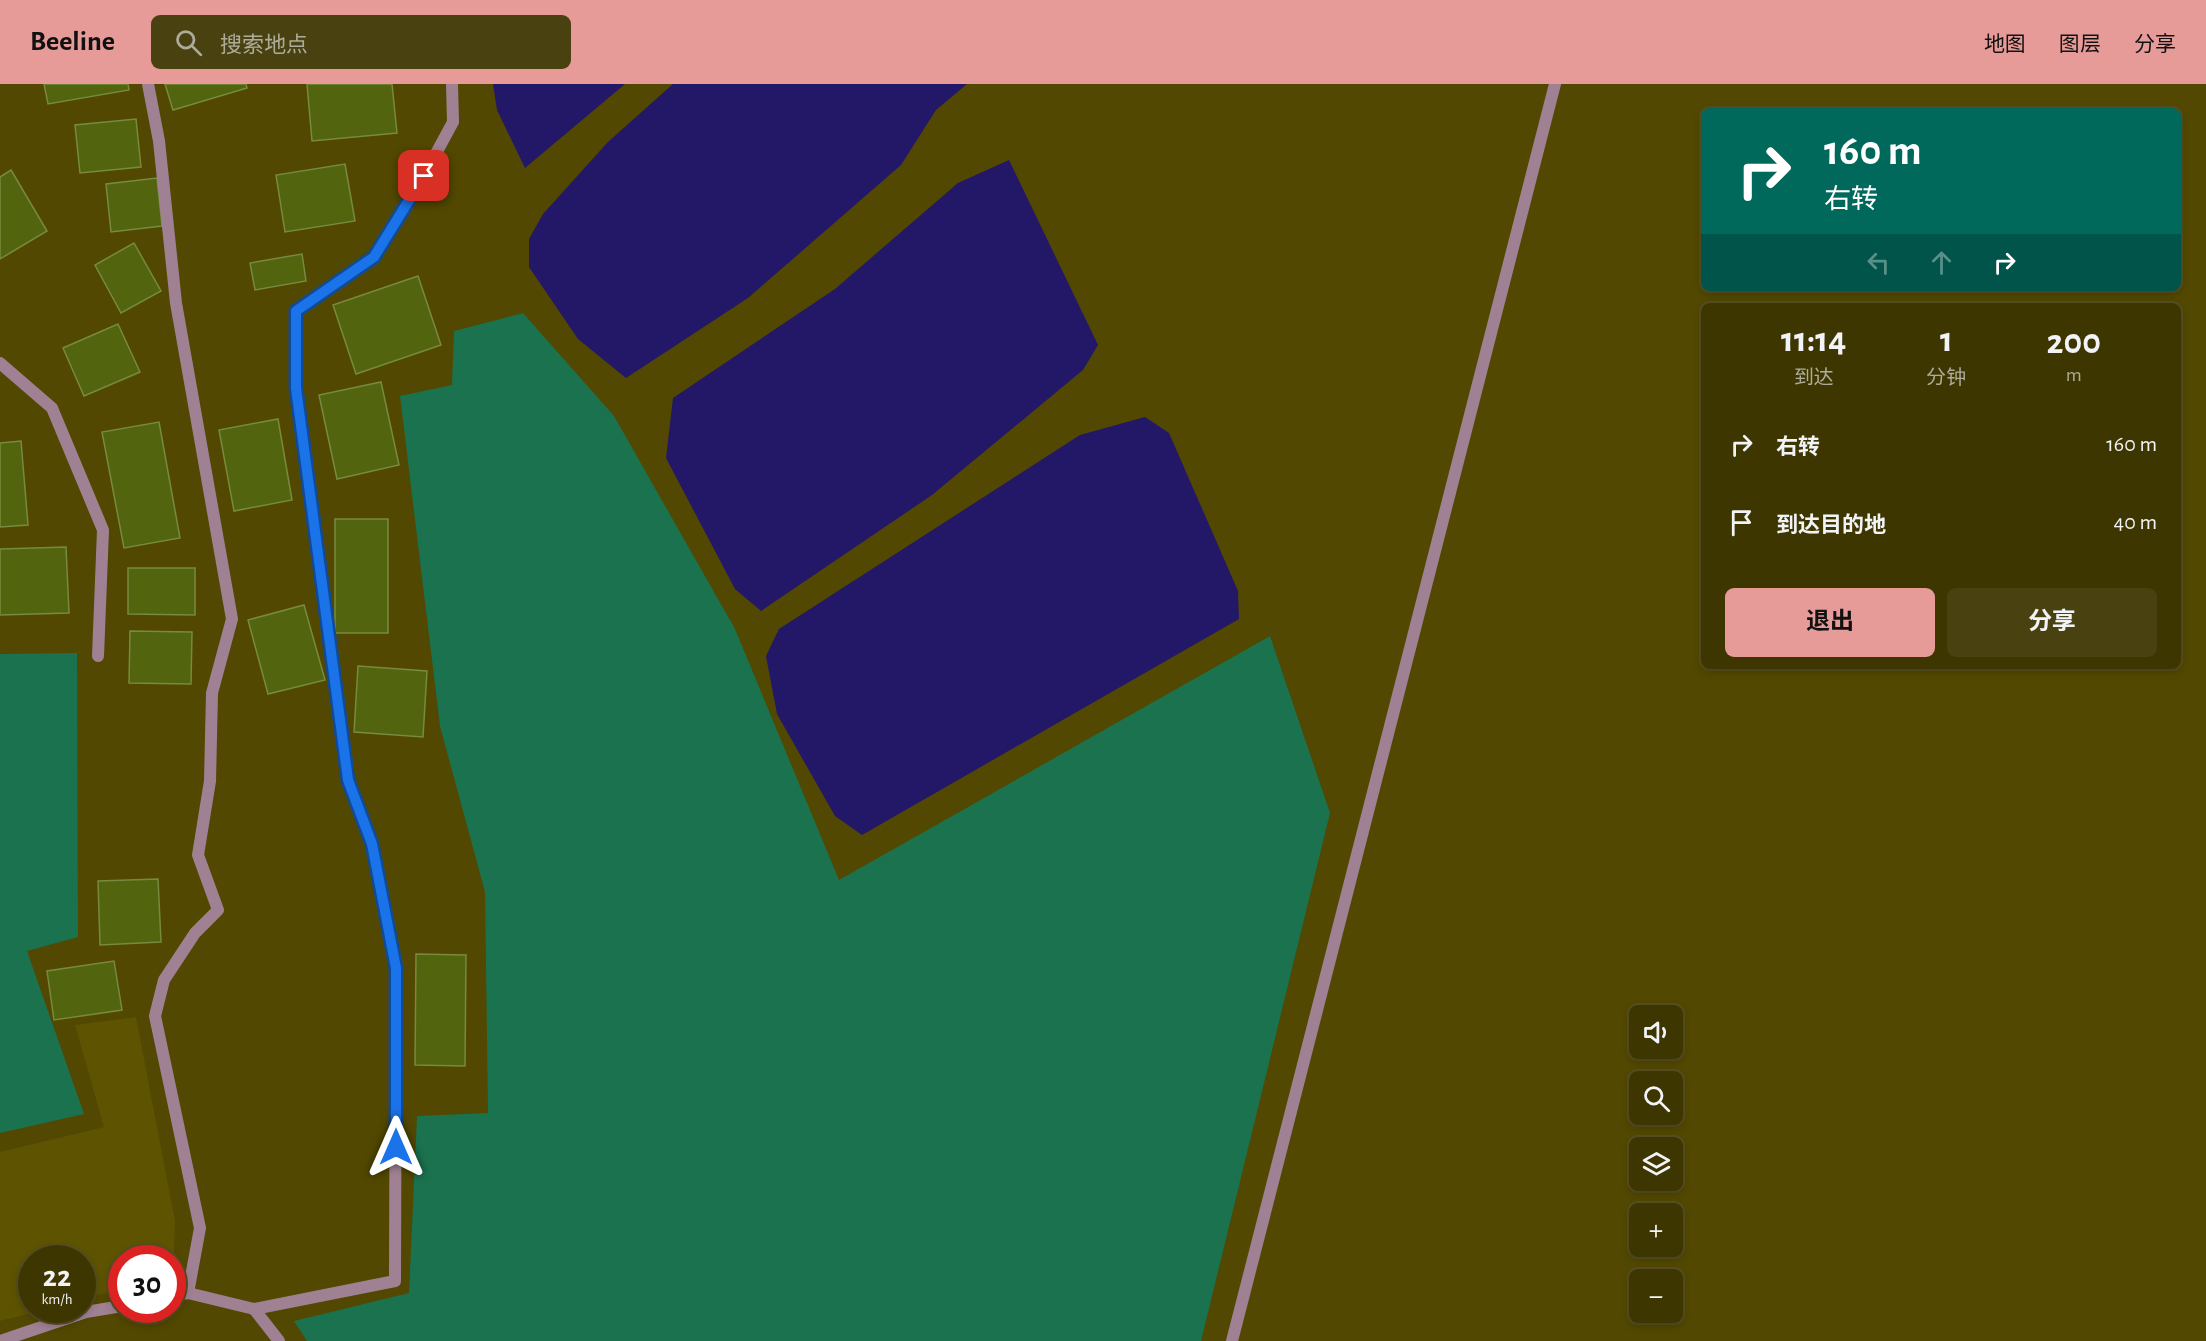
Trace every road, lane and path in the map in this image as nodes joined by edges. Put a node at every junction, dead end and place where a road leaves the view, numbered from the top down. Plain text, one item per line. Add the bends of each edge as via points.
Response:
1 (148, 84) edge
2 (452, 84) edge
3 (1554, 84) edge
4 (0, 363) edge
5 (98, 656) dead end
6 (188, 1293) joint
7 (108, 1308) edge
8 (254, 1309) junction
9 (0, 1340) edge
10 (279, 1341) edge
11 (1232, 1341) edge

1 - 6 street via 159,141 176,303 232,619 212,693 210,781 198,855 218,910 195,933 164,980 155,1016 200,1228
2 - 8 street via 453,122 374,257 296,311 296,388 348,780 372,844 396,968 395,1281
3 - 11 street
4 - 5 street via 52,408 103,530
6 - 8 street
7 - 9 street
8 - 10 street

